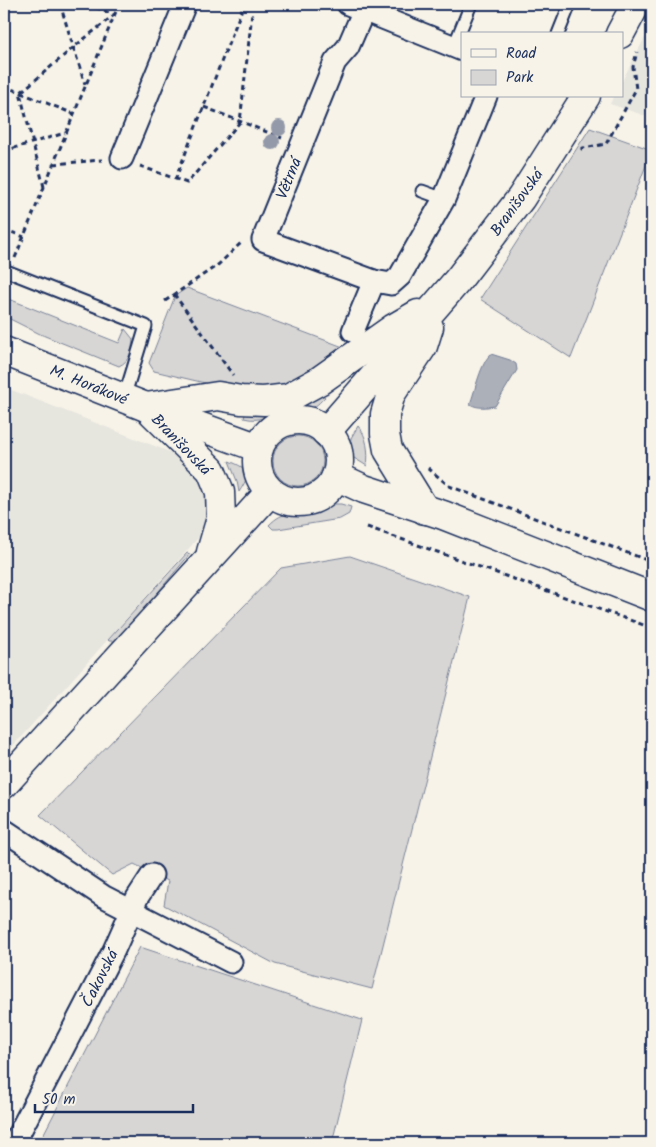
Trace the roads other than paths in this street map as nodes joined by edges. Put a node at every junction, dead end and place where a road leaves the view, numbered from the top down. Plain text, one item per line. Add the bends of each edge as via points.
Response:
1 (185, 4) edge
2 (471, 4) edge
3 (570, 4) edge
4 (636, 4) edge
5 (356, 7) edge
6 (463, 32) edge
7 (559, 32) edge
8 (629, 41) edge
9 (458, 48) edge
10 (485, 98) edge
11 (581, 98) edge
12 (130, 162) road end
13 (422, 191) dead end
14 (444, 200) junction
15 (6, 271) edge
16 (374, 281) junction
17 (438, 302) junction
18 (353, 331) dead end
19 (4, 351) edge
20 (135, 403) junction
21 (326, 432) junction
22 (259, 448) junction
23 (336, 476) junction
24 (270, 492) junction
25 (425, 510) junction
26 (208, 560) junction
27 (652, 597) edge
28 (4, 784) edge
29 (4, 830) edge
30 (152, 875) dead end
31 (132, 912) junction
32 (232, 962) dead end
33 (14, 1143) edge

1 - 12 street
2 - 6 lane
3 - 7 lane
4 - 8 street
5 - 9 street, Větrná
5 - 16 street, Větrná via 348,47 335,62 263,240
10 - 14 street
11 - 17 street, Branišovská via 521,198
13 - 14 lane
14 - 16 street via 400,276 391,284
15 - 20 lane via 146,326
16 - 18 street
17 - 20 street, Branišovská via 288,398 264,401 218,396
17 - 21 street, Branišovská
17 - 25 street, Branišovská via 423,346 391,394 385,414 388,450
19 - 20 street, M. Horákové
20 - 22 street, M. Horákové
20 - 26 street, Branišovská via 211,470 220,492 221,518
21 - 22 street via 315,424 292,421 269,432
21 - 23 street via 337,452
22 - 24 street via 259,476
23 - 24 street via 323,494 311,501 290,501
23 - 25 street
24 - 26 street, Branišovská
25 - 27 street
26 - 28 street, Branišovská
29 - 31 street
30 - 31 street, Čakovská
31 - 32 street
31 - 33 street, Čakovská

